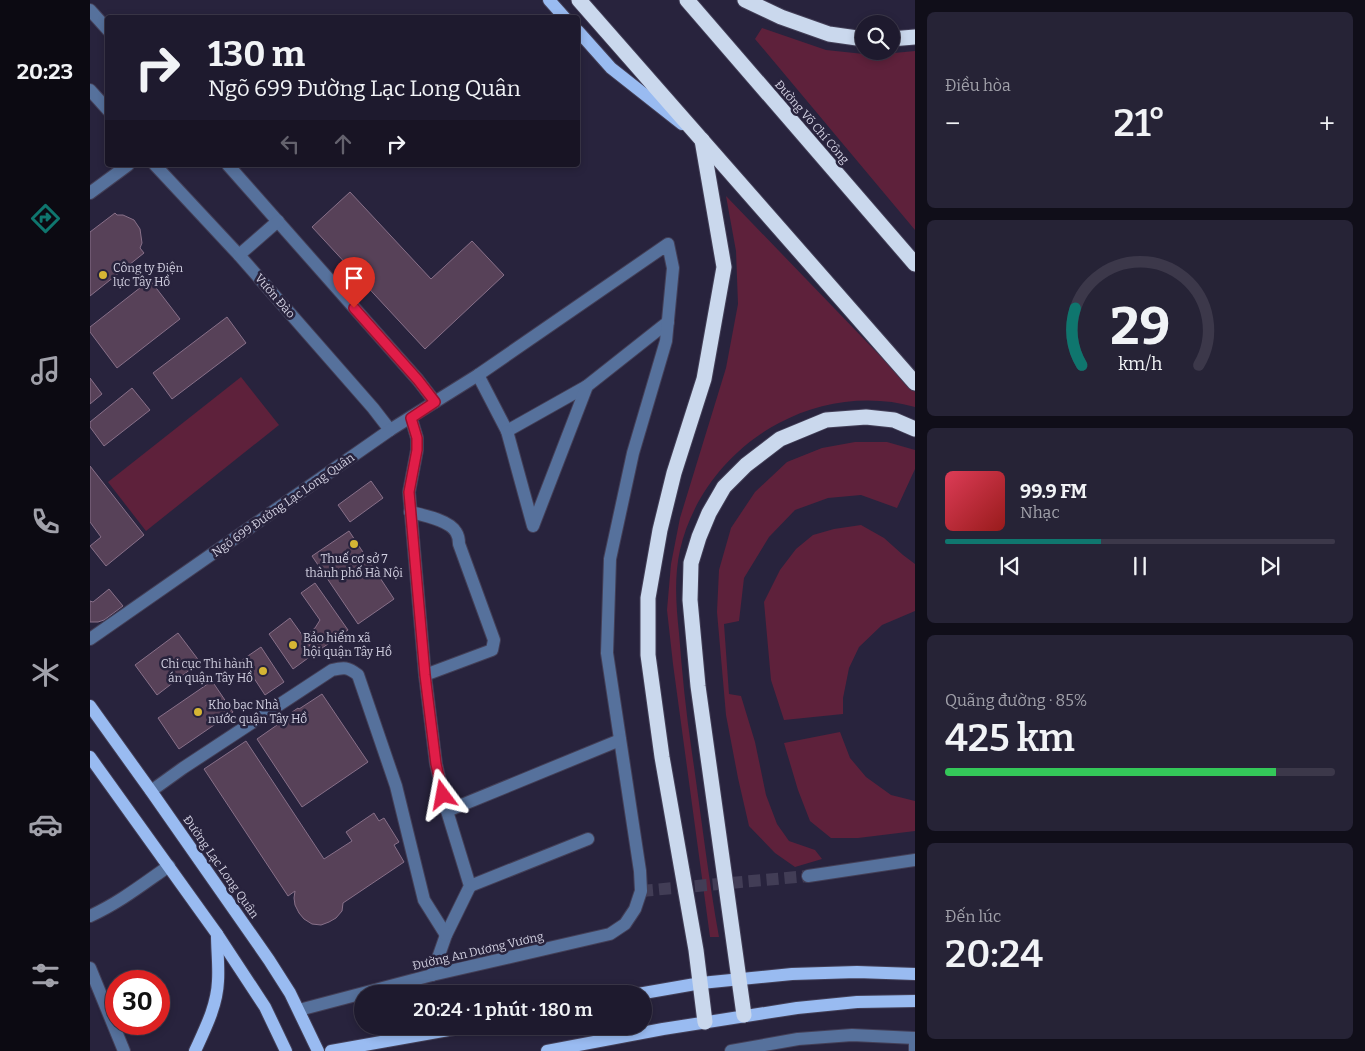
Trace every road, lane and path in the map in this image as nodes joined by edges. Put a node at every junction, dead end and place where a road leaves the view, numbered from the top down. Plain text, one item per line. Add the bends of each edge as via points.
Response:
1 (549, 0) edge
2 (579, 0) edge
3 (687, 0) edge
4 (745, 0) edge
5 (90, 10) edge
6 (562, 15) edge
7 (105, 27) edge
8 (580, 33) edge
9 (915, 36) edge
10 (855, 38) edge
11 (900, 38) edge
12 (90, 90) edge
13 (105, 107) edge
14 (702, 140) junction
15 (125, 167) edge
16 (158, 167) edge
17 (230, 167) edge
18 (90, 193) edge
19 (278, 221) junction
20 (239, 255) junction
21 (915, 264) edge
22 (668, 322) junction
23 (478, 375) junction
24 (915, 383) edge
25 (587, 386) junction
26 (435, 402) junction
27 (411, 418) junction
28 (915, 429) edge
29 (390, 430) junction
30 (507, 431) junction
31 (410, 512) junction
32 (90, 639) edge
33 (425, 675) junction
34 (90, 706) edge
35 (620, 740) junction
36 (90, 757) edge
37 (151, 791) junction
38 (447, 811) junction
39 (588, 839) dead end
40 (915, 860) edge
41 (168, 866) junction
42 (808, 876) tunnel mouth
43 (470, 886) junction
44 (92, 911) edge
45 (217, 934) junction
46 (446, 934) junction
47 (90, 968) edge
48 (915, 974) edge
49 (432, 976) junction
50 (739, 980) junction
51 (701, 983) junction
52 (652, 992) edge
53 (915, 1001) edge
54 (299, 1010) junction
55 (744, 1015) junction
56 (705, 1022) junction
57 (421, 1035) edge
58 (915, 1038) edge
59 (798, 1045) edge
60 (124, 1051) edge
61 (195, 1051) edge
62 (286, 1051) edge
63 (318, 1051) edge
64 (331, 1051) edge
65 (548, 1051) edge
66 (730, 1051) edge
67 (915, 1051) edge

1 - 6 main road
2 - 14 highway
3 - 21 highway, Đường Võ Chí Công
4 - 10 highway via 829,34
5 - 7 street
8 - 14 main road via 611,68
9 - 11 highway
12 - 13 street
14 - 24 highway
14 - 51 highway via 724,267 704,379 674,473 648,598 648,655 662,757
15 - 18 street
16 - 20 street, Vườn Đào
17 - 19 street
19 - 20 street
19 - 26 street
20 - 29 street, Vườn Đào
22 - 23 street, Ngõ 699 Đường Lạc Long Quân via 673,268 668,244
22 - 25 street
22 - 35 street via 666,341 633,453 610,559 607,653
23 - 26 street, Ngõ 699 Đường Lạc Long Quân
23 - 30 street
25 - 30 street
25 - 30 street via 533,526
26 - 27 street, Ngõ 699 Đường Lạc Long Quân
27 - 29 street, Ngõ 699 Đường Lạc Long Quân
27 - 31 street via 417,450 409,492
28 - 50 highway via 894,420 866,417 826,420 780,439 724,487 691,563 692,636
29 - 32 street, Ngõ 699 Đường Lạc Long Quân
31 - 33 street
31 - 33 street via 447,524 456,532 494,640 492,650
33 - 38 street via 436,764
34 - 37 main road, Đường Lạc Long Quân
35 - 38 street
35 - 49 street, Đường An Dương Vương via 641,891 625,924 610,934
36 - 41 main road
37 - 46 street via 332,670 351,669 358,675 396,786 424,900
37 - 54 main road, Đường Lạc Long Quân via 269,960
38 - 43 street
39 - 43 street
40 - 42 street
41 - 44 street via 125,897
41 - 45 main road
43 - 46 street
45 - 61 main road via 218,982 214,1004
45 - 62 main road via 265,1007
46 - 49 street
47 - 60 street
48 - 50 main road via 838,972
49 - 54 street, Đường An Dương Vương
50 - 51 main road
50 - 55 highway
51 - 52 main road
51 - 56 highway
53 - 55 main road via 857,1002
54 - 63 main road, Đường Lạc Long Quân
55 - 56 main road
56 - 65 main road
57 - 64 main road
58 - 59 street via 852,1035
58 - 67 street
59 - 66 street

